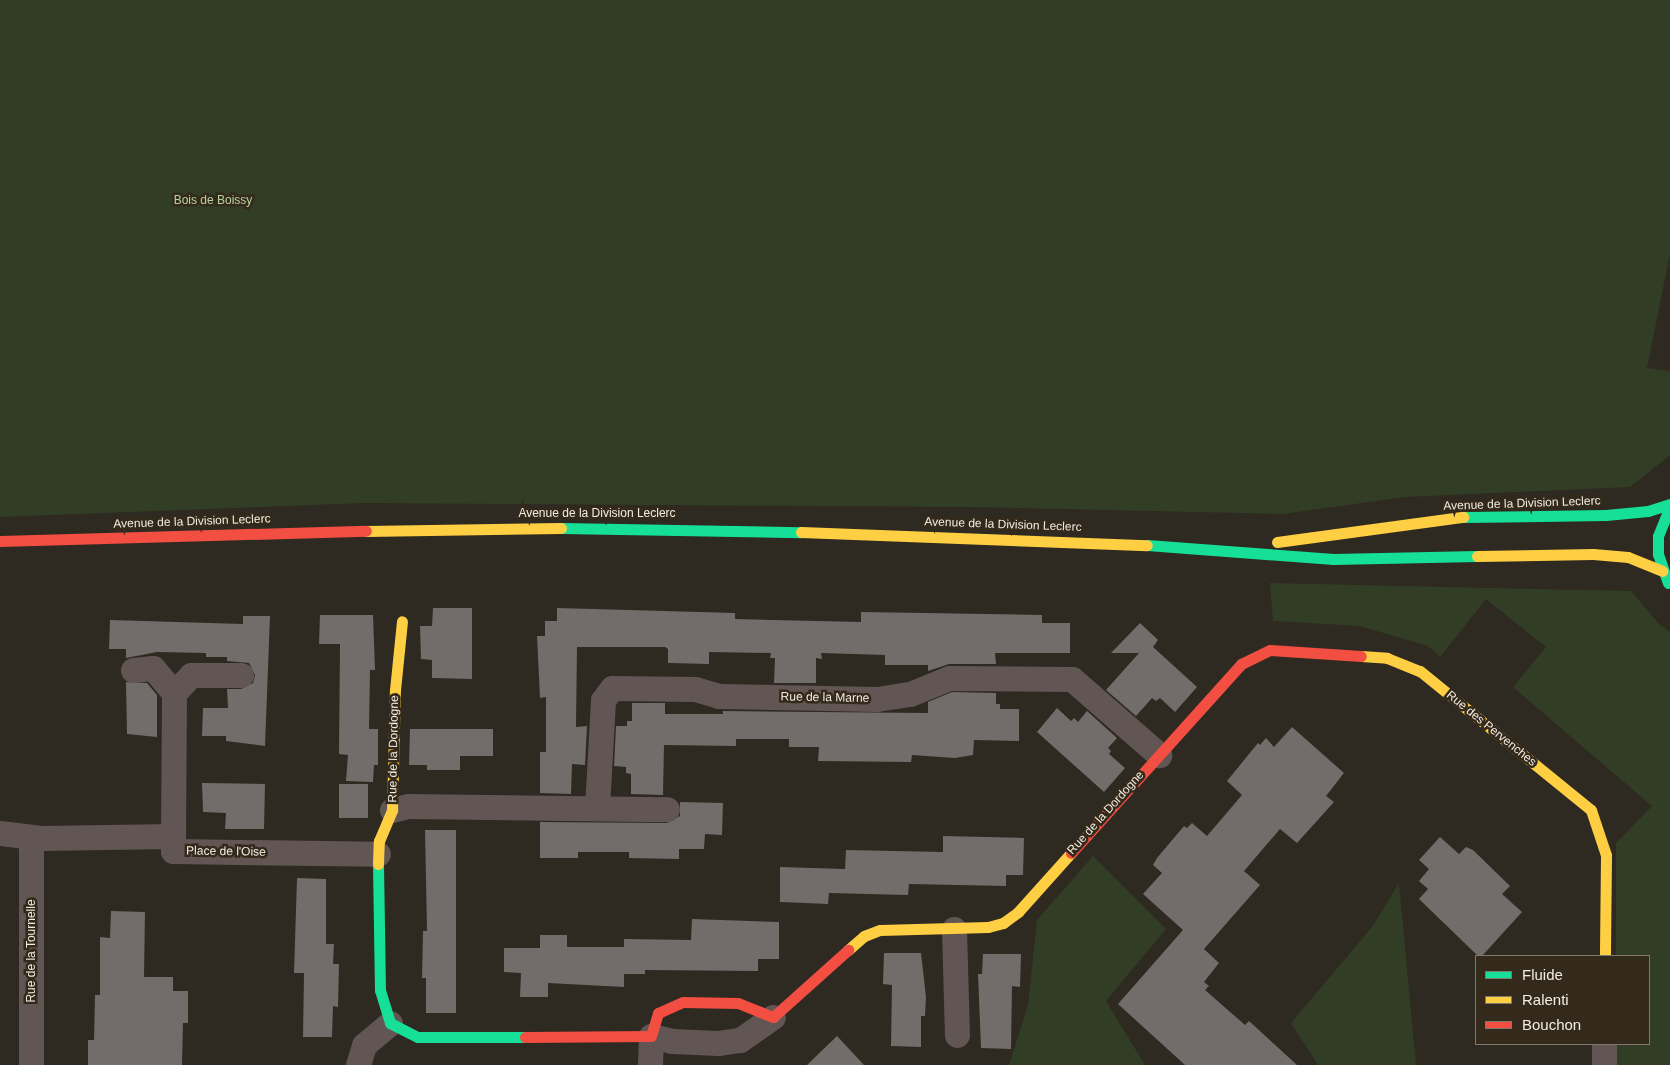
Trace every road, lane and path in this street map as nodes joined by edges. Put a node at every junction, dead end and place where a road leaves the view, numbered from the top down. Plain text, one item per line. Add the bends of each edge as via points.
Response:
1 (1670, 505) edge
2 (0, 541) edge
3 (1195, 547) junction
4 (1662, 571) junction
5 (1670, 587) edge
6 (402, 621) dead end
7 (1241, 664) joint
8 (133, 670) dead end
9 (241, 675) dead end
10 (174, 693) junction
11 (1159, 755) junction
12 (597, 808) junction
13 (667, 809) dead end
14 (392, 810) junction
15 (0, 833) edge
16 (173, 836) junction
17 (35, 838) junction
18 (378, 854) junction
19 (954, 929) junction
20 (1605, 955) edge
21 (774, 1017) junction
22 (390, 1023) junction
23 (957, 1035) dead end
24 (651, 1036) junction
25 (1604, 1045) edge
26 (31, 1065) edge
27 (358, 1065) edge
28 (650, 1065) edge
29 (1604, 1065) edge

1 - 3 main road, Avenue de la Division Leclerc via 1648,511 1606,515 1461,517 1329,537
1 - 4 main road via 1658,536
2 - 3 main road, Avenue de la Division Leclerc via 463,528 702,528
3 - 4 main road, Avenue de la Division Leclerc via 1333,559 1456,554 1616,555 1638,560
4 - 5 main road
6 - 14 main road, Rue de la Dordogne via 395,690
7 - 11 main road, Rue de la Dordogne
7 - 20 main road, Rue des Pervenches via 1270,650 1284,649 1387,658 1420,671 1591,810 1606,854
8 - 10 street via 153,668
9 - 10 street via 192,675
10 - 16 street, Place de l'Oise
11 - 12 street, Rue de la Marne via 1072,679 949,678 910,694 877,699 719,696 695,689 612,688 603,700
11 - 19 main road, Rue de la Dordogne via 1018,912 1003,923 988,928
12 - 13 street
12 - 14 street via 408,806
14 - 18 main road, Rue de la Dordogne via 379,841
15 - 17 street
16 - 17 street
16 - 18 street, Place de l'Oise via 173,851
17 - 26 street, Rue de la Tournelle
18 - 22 main road, Rue de la Dordogne via 380,990
19 - 21 main road, Rue de la Dordogne via 880,930 864,936
19 - 23 street
21 - 24 street, Rue de la Dordogne via 740,1040 718,1043 672,1041
21 - 24 main road via 738,1003 683,1002 658,1013
22 - 24 main road, Rue de la Dordogne via 418,1037
22 - 27 street via 364,1045
24 - 28 street
25 - 29 street

